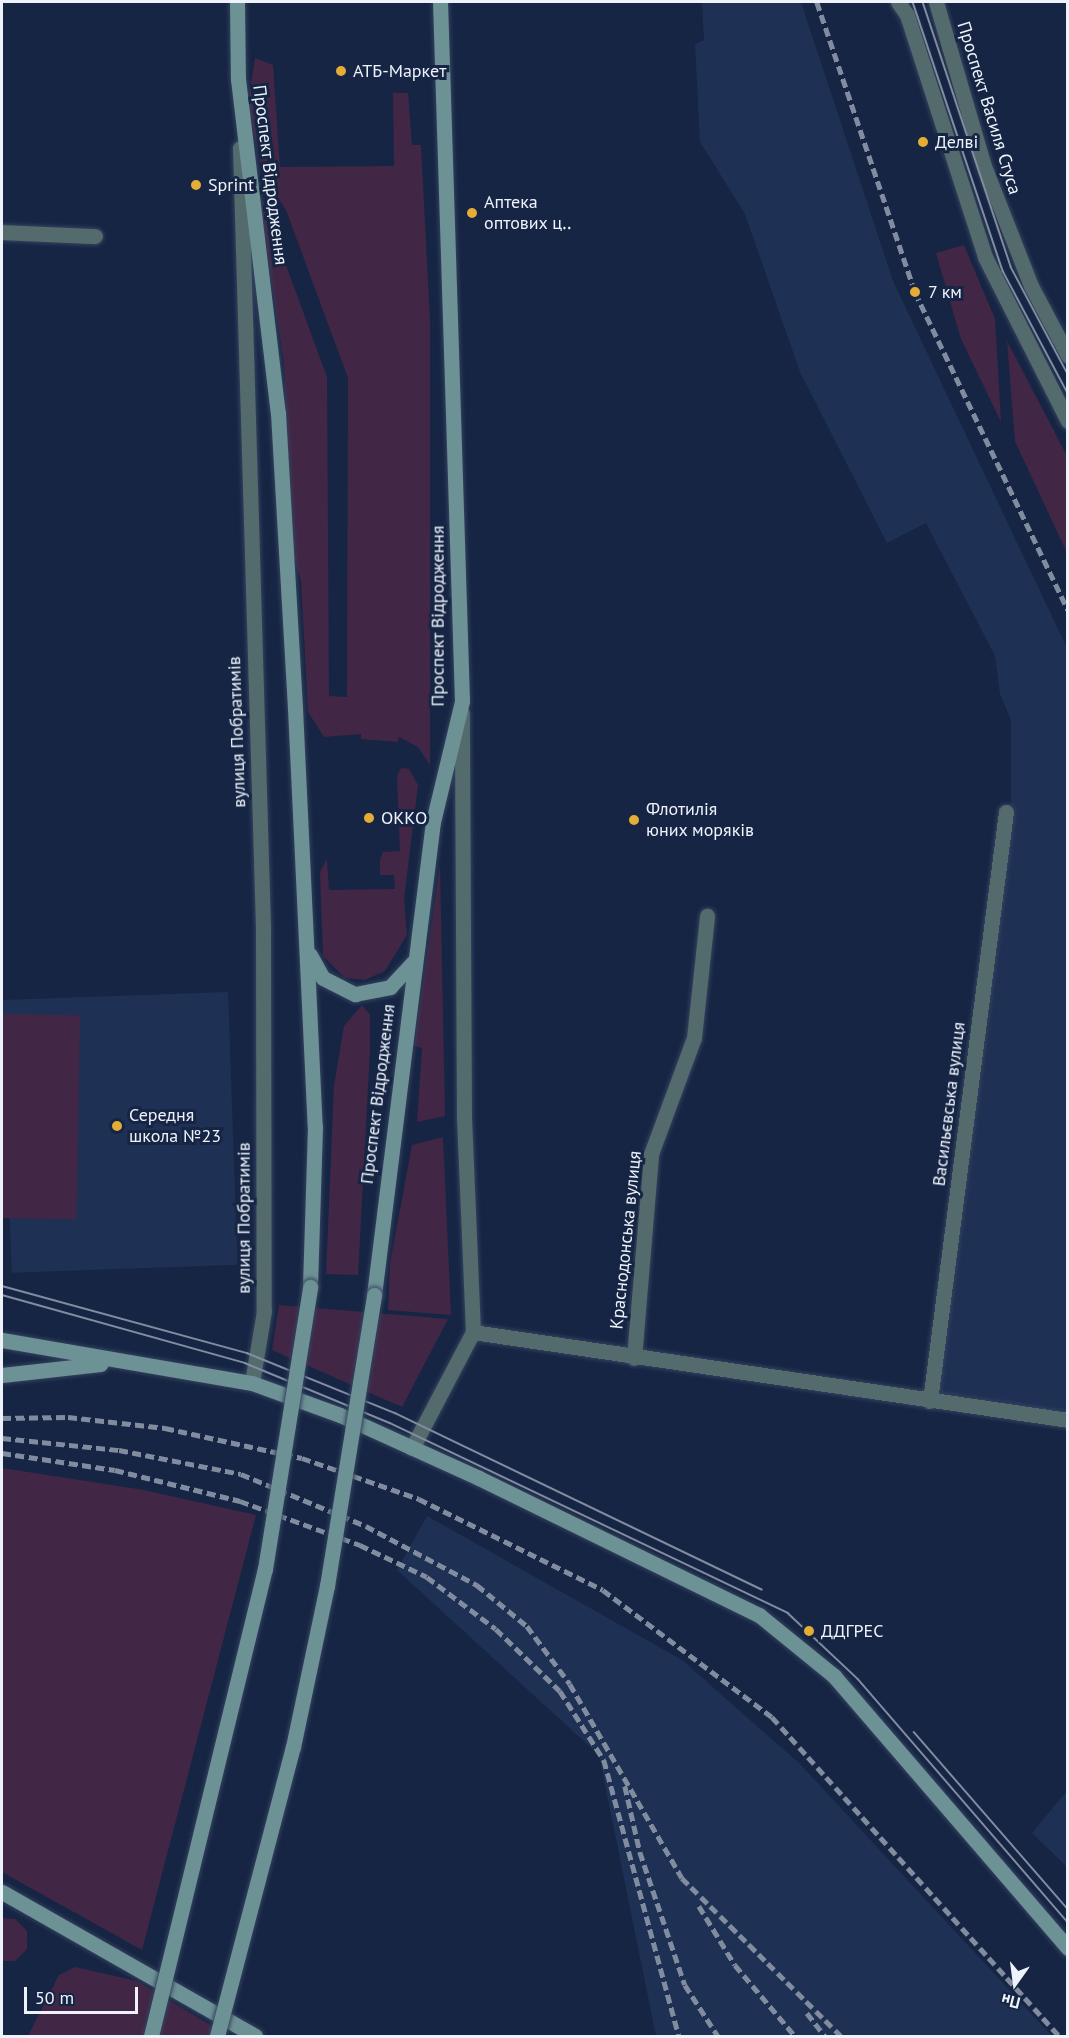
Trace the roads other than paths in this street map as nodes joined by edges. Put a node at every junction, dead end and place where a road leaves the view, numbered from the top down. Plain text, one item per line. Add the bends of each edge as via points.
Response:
1 (237, 2) edge
2 (440, 2) edge
3 (898, 2) edge
4 (936, 2) edge
5 (238, 79) junction
6 (2, 232) edge
7 (94, 236) dead end
8 (1068, 356) edge
9 (1068, 421) edge
10 (462, 701) junction
11 (1006, 812) dead end
12 (707, 916) dead end
13 (308, 946) junction
14 (413, 961) junction
15 (473, 1332) junction
16 (2, 1340) edge
17 (634, 1359) junction
18 (115, 1363) junction
19 (2, 1375) edge
20 (252, 1383) junction
21 (930, 1401) junction
22 (1068, 1420) edge
23 (412, 1448) junction
24 (2, 1892) edge
25 (1068, 1948) edge
26 (151, 2037) edge
27 (217, 2037) edge
28 (255, 2037) edge

1 - 5 main road, Проспект Відродження
2 - 10 main road, Проспект Відродження
3 - 9 street via 908,15 985,257
4 - 8 street, Проспект Василя Стуса via 984,166 1031,286
5 - 13 main road, Проспект Відродження via 278,413
5 - 20 street, вулиця Побратимів via 263,940 264,1311
6 - 7 street
10 - 14 main road, Проспект Відродження via 433,822
10 - 15 street via 467,898 464,1119
11 - 21 street, Васильєвська вулиця
12 - 17 street, Краснодонська вулиця via 694,1038 651,1154
13 - 14 main road via 323,978 355,994 390,987
13 - 26 main road, Проспект Відродження, bridge via 315,1127 310,1287 265,1569
14 - 27 main road, Проспект Відродження, bridge via 374,1295 327,1586 293,1747
15 - 17 street
15 - 23 street
16 - 18 main road
17 - 21 street
18 - 19 main road
18 - 20 main road
20 - 23 main road
21 - 22 street
23 - 25 main road via 702,1585 799,1642 834,1676
24 - 28 main road

